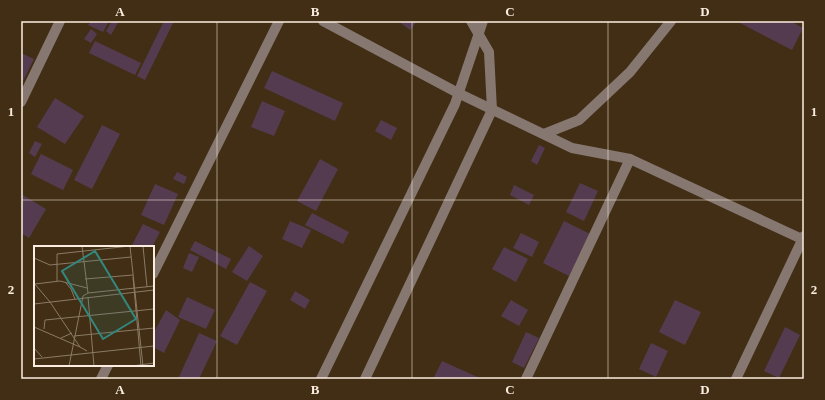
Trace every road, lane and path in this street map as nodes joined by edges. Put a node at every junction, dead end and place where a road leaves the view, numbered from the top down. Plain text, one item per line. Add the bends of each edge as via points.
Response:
1 (60, 21) edge
2 (279, 21) edge
3 (322, 21) edge
4 (471, 21) edge
5 (483, 21) edge
6 (671, 21) edge
7 (478, 33) junction
8 (458, 93) junction
9 (21, 102) edge
10 (492, 110) junction
11 (544, 134) junction
12 (630, 159) junction
13 (803, 238) edge
14 (154, 272) edge
15 (108, 366) edge
16 (101, 379) edge
17 (321, 379) edge
18 (365, 379) edge
19 (526, 379) edge
20 (736, 379) edge

1 - 9 street
2 - 14 street
3 - 8 street
4 - 7 street
5 - 7 street
6 - 11 street via 630,72 579,120
7 - 8 street
7 - 10 street via 489,52
8 - 10 street
8 - 17 street
10 - 11 street
10 - 18 street
11 - 12 street via 572,148
12 - 13 street
12 - 19 street
13 - 20 street
15 - 16 street

